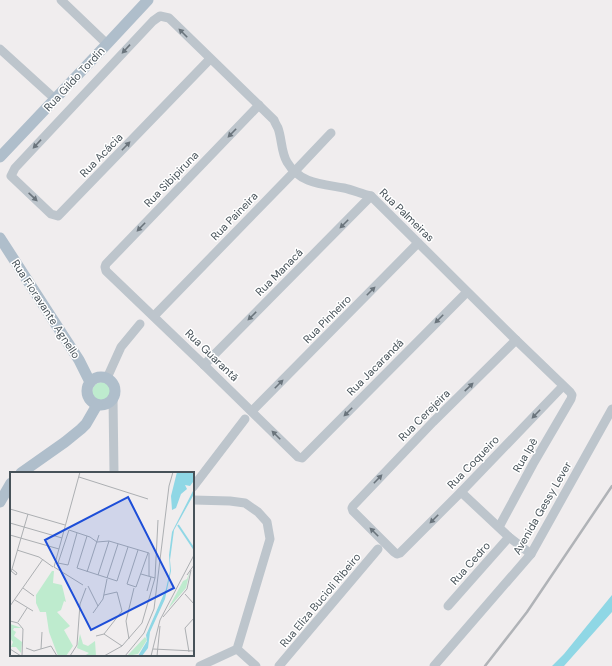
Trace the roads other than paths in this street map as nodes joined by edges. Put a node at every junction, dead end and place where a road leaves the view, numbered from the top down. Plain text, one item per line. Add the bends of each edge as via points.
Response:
1 (61, 0) edge
2 (148, 0) edge
3 (107, 44) junction
4 (0, 49) edge
5 (210, 59) junction
6 (55, 99) junction
7 (259, 105) junction
8 (331, 133) dead end
9 (0, 156) edge
10 (14, 168) joint
11 (295, 171) junction
12 (371, 196) junction
13 (0, 238) edge
14 (418, 243) junction
15 (106, 271) joint
16 (467, 292) junction
17 (154, 316) junction
18 (140, 324) dead end
19 (516, 340) junction
20 (204, 365) junction
21 (107, 378) junction
22 (90, 382) junction
23 (563, 386) junction
24 (572, 395) joint
25 (113, 398) junction
26 (97, 405) junction
27 (612, 409) edge
28 (252, 411) junction
29 (245, 419) dead end
30 (300, 458) joint
31 (22, 472) edge
32 (114, 472) edge
33 (10, 485) edge
34 (194, 485) edge
35 (461, 492) junction
36 (194, 500) edge
37 (0, 502) edge
38 (499, 527) junction
39 (509, 537) junction
40 (378, 549) dead end
41 (397, 554) joint
42 (531, 554) junction
43 (448, 606) dead end
44 (237, 649) junction
45 (200, 666) edge
46 (256, 666) edge
47 (279, 666) edge
48 (434, 666) edge

1 - 3 street
2 - 3 main road, Rua Gildo Tordin
3 - 6 main road, Rua Gildo Tordin
4 - 6 street
5 - 7 street, Rua Palmeiras
5 -> 10 street, Rua Palmeiras via 169,18 160,16
10 -> 5 street, Rua Acácia via 11,176 51,214 58,216
6 - 9 main road, Rua Gildo Tordin
7 - 11 street, Rua Palmeiras via 274,120 283,153
7 -> 15 street, Rua Sibipiruna via 106,264
8 - 11 street, Rua Paineira
11 - 12 street, Rua Palmeiras via 310,182
11 - 17 street, Rua Paineira
12 - 14 street, Rua Palmeiras
12 -> 20 street, Rua Manacá
13 - 22 main road, Rua Fioravante Agnello via 79,360
14 - 16 street, Rua Palmeiras
28 -> 14 street, Rua Pinheiro
15 - 17 street, Rua Guarantã
16 - 19 street, Rua Palmeiras
16 -> 30 street, Rua Jacarandá
17 - 20 street, Rua Guarantã
18 - 21 street via 121,347
19 - 23 street, Rua Palmeiras
41 -> 19 street, Rua Cerejeira via 353,511 353,506
20 - 28 street, Rua Guarantã
21 - 22 main road via 98,377
21 - 25 main road via 114,385
22 - 26 main road via 87,386 87,396
23 - 24 street, Rua Palmeiras
23 -> 35 street, Rua Coqueiro
24 - 38 street, Rua Ipê
25 - 26 main road via 107,404
25 - 32 street
26 - 31 main road via 81,429
27 - 42 street, Avenida Gessy Lever
30 -> 28 street, Rua Guarantã
29 - 34 street
33 - 37 main road
35 - 38 street
35 -> 41 street, Rua Coqueiro
36 - 44 street via 245,503 267,522 270,539
38 - 39 street
39 - 42 street
39 - 43 street, Rua Cedro
40 - 47 street, Rua Eliza Bucioli Ribeiro
42 - 48 street, Avenida Gessy Lever
44 - 45 street
44 - 46 street

